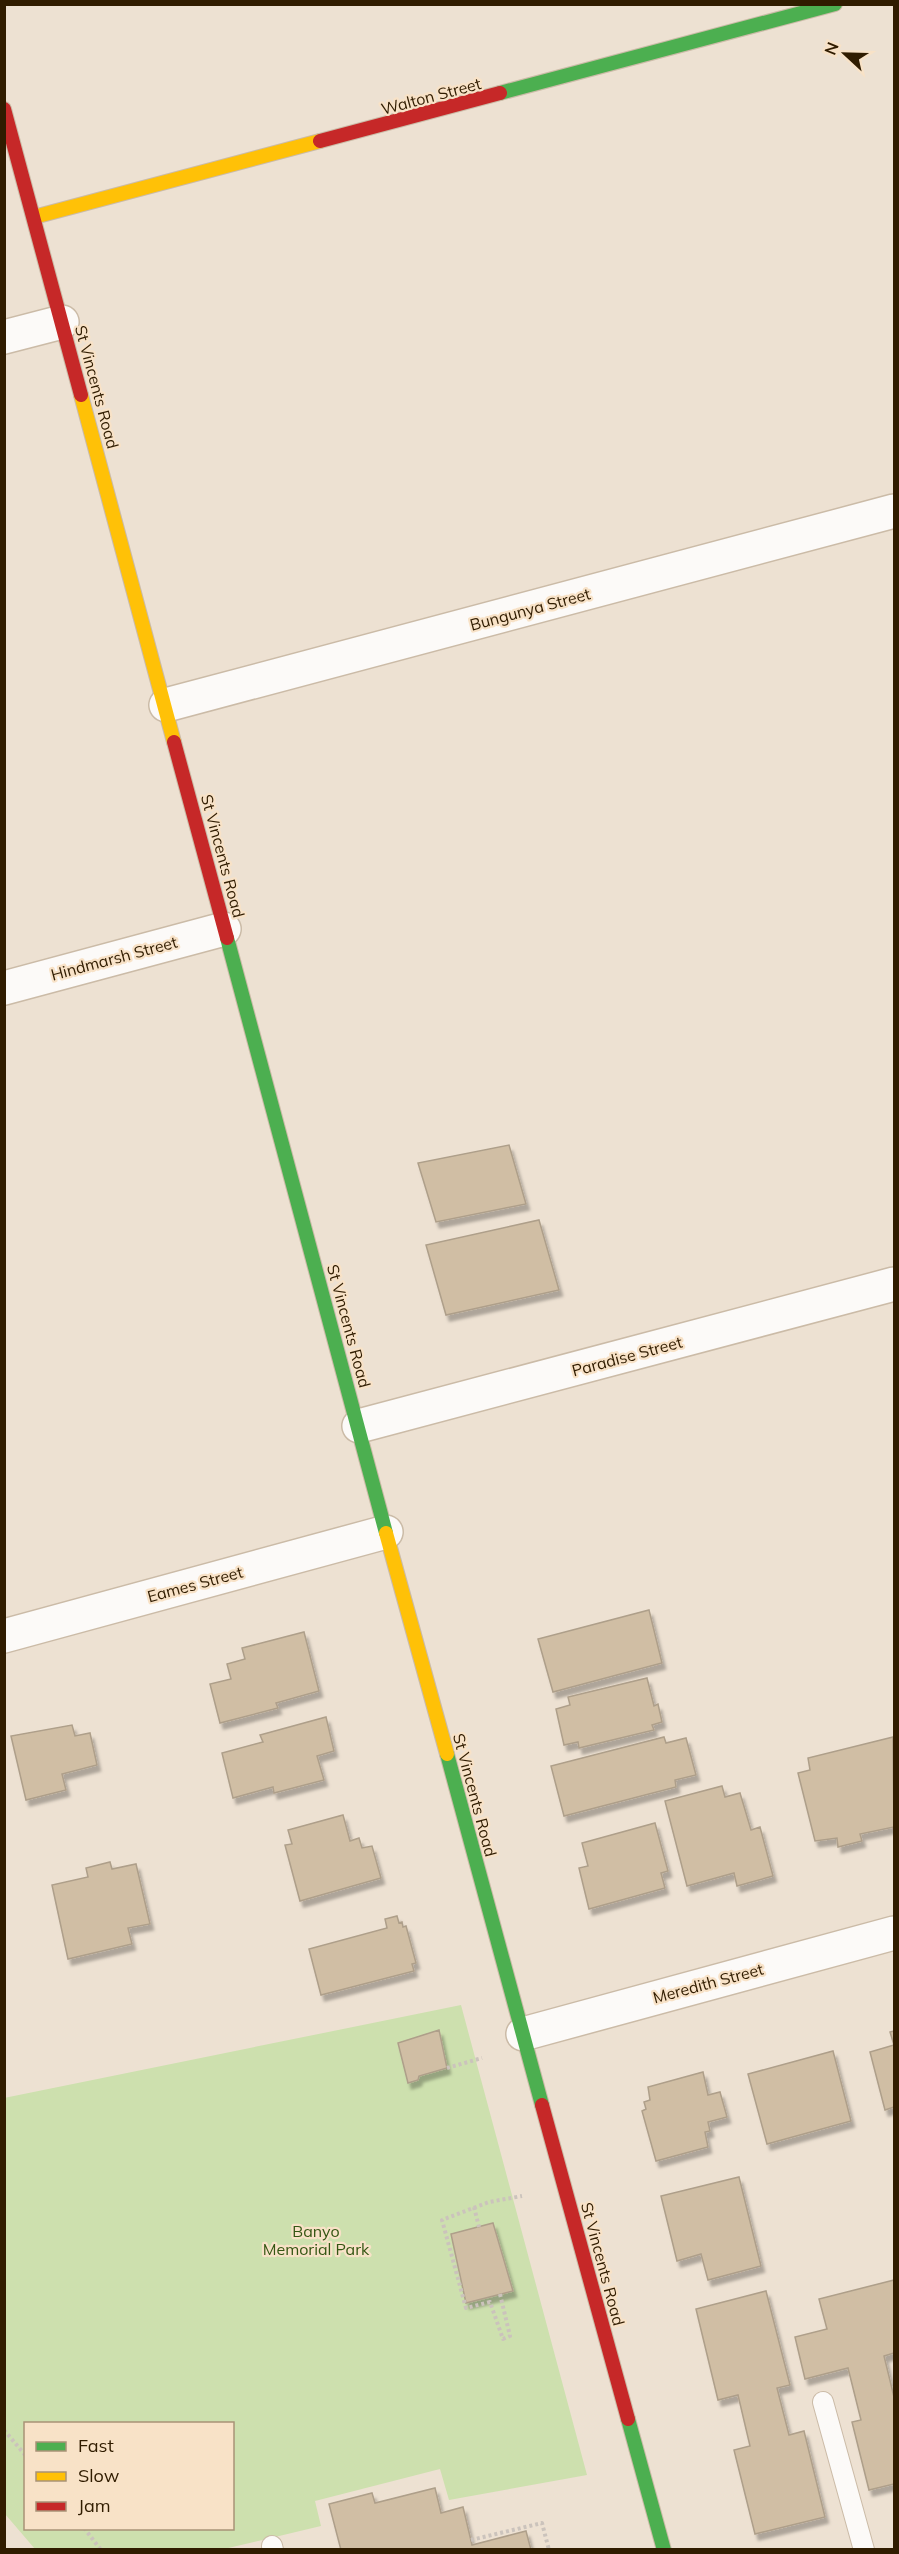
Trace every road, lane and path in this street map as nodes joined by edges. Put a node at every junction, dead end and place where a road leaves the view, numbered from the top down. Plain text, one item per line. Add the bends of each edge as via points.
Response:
1 (835, 4) edge
2 (4, 109) edge
3 (34, 217) junction
4 (62, 322) junction
5 (4, 337) edge
6 (894, 511) edge
7 (166, 705) junction
8 (224, 929) junction
9 (4, 988) edge
10 (894, 1284) edge
11 (359, 1426) junction
12 (386, 1532) junction
13 (4, 1636) edge
14 (894, 1933) edge
15 (523, 2034) junction
16 (482, 2058) dead end
17 (447, 2068) dead end
18 (522, 2196) dead end
19 (474, 2207) junction
20 (479, 2227) dead end
21 (500, 2294) dead end
22 (823, 2402) dead end
23 (4, 2430) edge
24 (24, 2454) edge
25 (85, 2530) edge
26 (471, 2540) dead end
27 (101, 2550) edge
28 (549, 2550) edge
29 (664, 2550) edge
30 (864, 2550) edge

1 - 3 main road, Walton Street
2 - 3 main road, St Vincents Road
3 - 4 main road, St Vincents Road
4 - 5 street
4 - 7 main road, St Vincents Road
6 - 7 street, Bungunya Street
7 - 8 main road, St Vincents Road
8 - 9 street, Hindmarsh Street
8 - 11 main road, St Vincents Road
10 - 11 street, Paradise Street
11 - 12 main road, St Vincents Road
12 - 13 street, Eames Street
12 - 15 main road, St Vincents Road
14 - 15 street, Meredith Street
15 - 29 main road, St Vincents Road
16 - 17 path
18 - 19 path
19 - 20 path
19 - 21 path via 442,2220 466,2308 490,2302 503,2338 510,2336
22 - 30 lane
23 - 24 path
25 - 27 path
26 - 28 path via 542,2523

